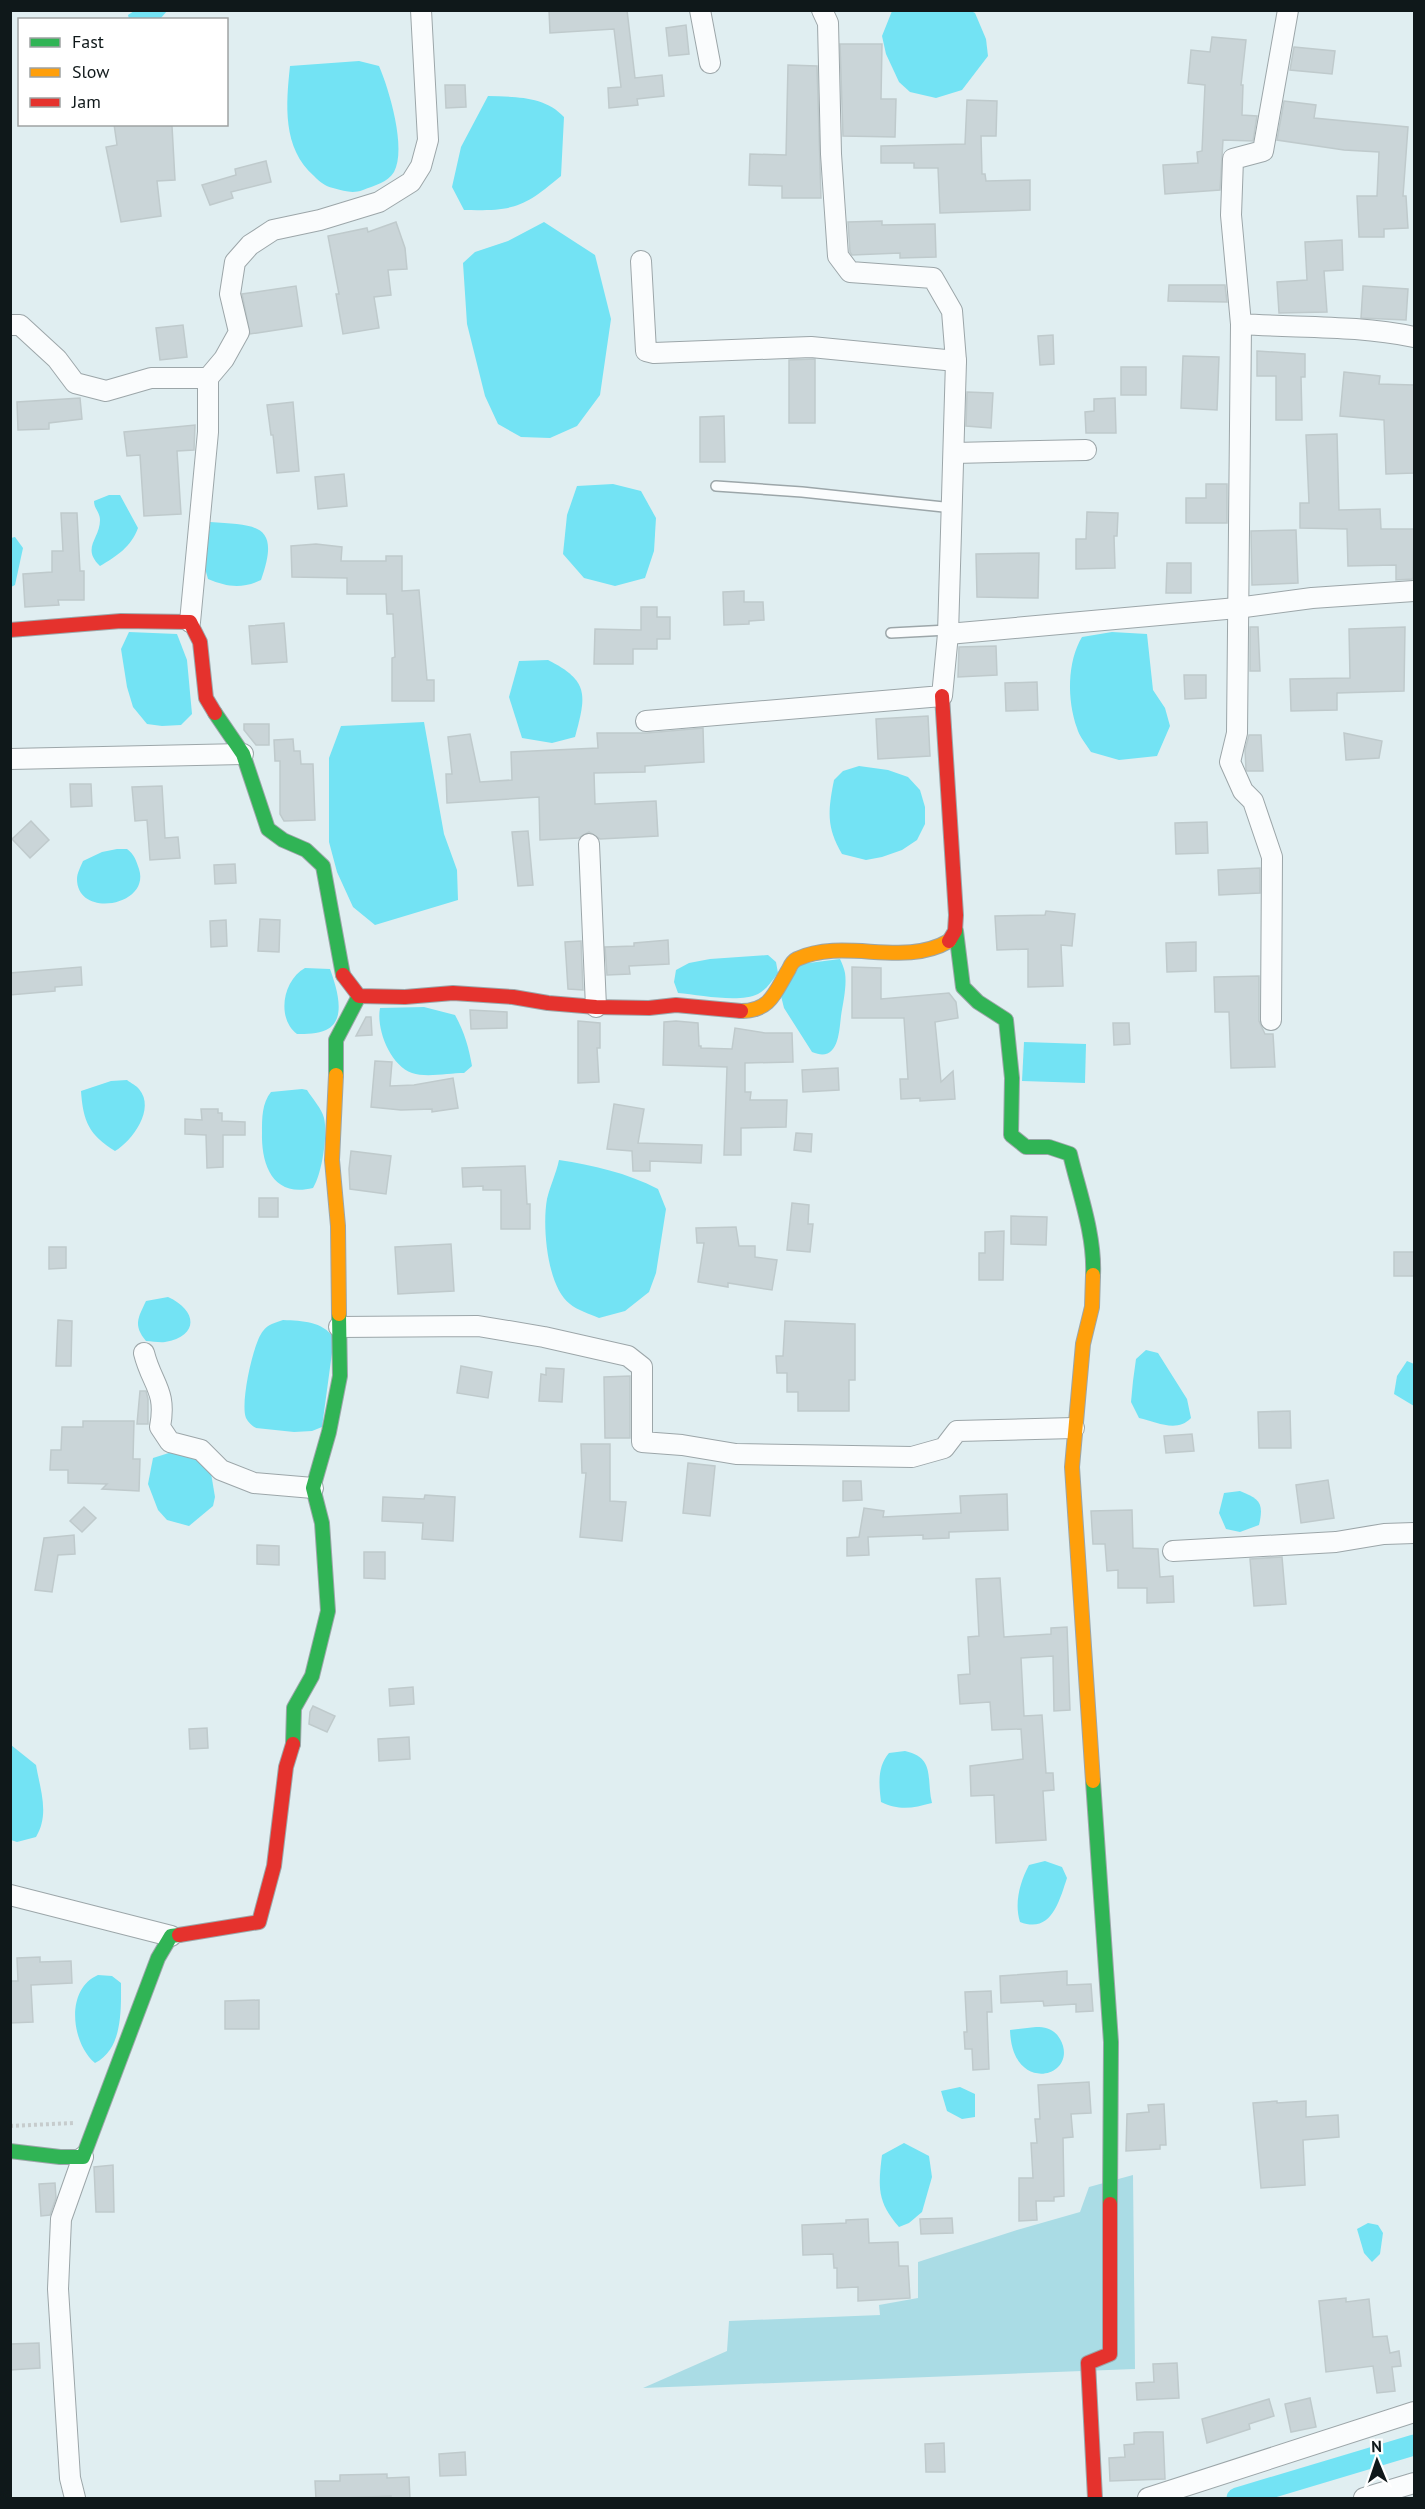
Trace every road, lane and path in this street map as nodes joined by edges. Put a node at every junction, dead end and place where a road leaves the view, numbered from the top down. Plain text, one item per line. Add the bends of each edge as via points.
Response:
1 (421, 10) edge
2 (700, 10) edge
3 (822, 10) edge
4 (1288, 10) edge
5 (710, 63) dead end
6 (641, 261) dead end
7 (1241, 324) junction
8 (10, 325) edge
9 (1414, 337) edge
10 (956, 361) junction
11 (208, 378) junction
12 (1086, 450) dead end
13 (954, 453) junction
14 (716, 486) dead end
15 (953, 508) junction
16 (1414, 591) edge
17 (1237, 608) junction
18 (190, 622) junction
19 (10, 630) edge
20 (948, 632) junction
21 (891, 633) dead end
22 (942, 696) junction
23 (646, 721) dead end
24 (243, 754) junction
25 (10, 759) edge
26 (589, 843) dead end
27 (956, 931) junction
28 (359, 996) junction
29 (596, 1007) junction
30 (1271, 1020) dead end
31 (339, 1326) junction
32 (144, 1353) dead end
33 (1074, 1428) junction
34 (313, 1488) junction
35 (1414, 1533) edge
36 (1173, 1551) dead end
37 (10, 1895) edge
38 (171, 1936) junction
39 (96, 2121) junction
40 (10, 2126) edge
41 (10, 2151) edge
42 (83, 2157) junction
43 (1414, 2412) edge
44 (1414, 2482) edge
45 (75, 2499) edge
46 (1095, 2499) edge
47 (1148, 2499) edge
48 (1364, 2499) edge

1 - 11 street via 428,140 421,166 411,182 379,202 273,230 250,245 235,262 230,294 239,332
2 - 5 street
3 - 10 street via 828,23 838,256 850,272 933,278 952,311
4 - 7 street via 1263,151 1233,159 1231,215
6 - 10 street via 646,351 811,347
7 - 9 street via 1328,326
7 - 17 street
8 - 11 street via 20,325 57,359 75,383 106,391 151,378
10 - 13 street
11 - 18 street via 208,432
12 - 13 street
13 - 15 street
14 - 15 lane
15 - 20 street
16 - 17 street
17 - 20 street
17 - 30 street via 1236,733 1230,762 1243,791 1253,801 1272,857
18 - 19 street via 122,621
18 - 24 street via 200,642 206,698
20 - 21 lane
20 - 22 street
22 - 23 street
22 - 27 street
24 - 25 street
24 - 28 street via 268,829 306,850 323,866 344,979
26 - 29 street
27 - 29 street via 947,943 927,949 820,952 794,960 768,1005 756,1011 676,1005
27 - 33 street via 963,987 1006,1020 1011,1045 1011,1135 1026,1147 1070,1154 1085,1215 1094,1262 1092,1307 1083,1344
28 - 29 street via 453,993
28 - 31 street via 336,1040 332,1160 338,1226
31 - 33 street via 478,1326 628,1356 642,1367 642,1442 736,1454 912,1457 944,1448 957,1431
31 - 34 street via 340,1376
32 - 34 street via 159,1389 163,1411 160,1427 170,1442 201,1450 222,1470 254,1483
33 - 46 street via 1072,1467 1111,2042 1110,2354 1088,2363
34 - 38 street via 322,1523 328,1611 312,1676 294,1708 274,1866 258,1922
35 - 36 street via 1336,1542
37 - 38 street
38 - 39 street via 158,1958
39 - 40 path
39 - 42 street
41 - 42 street
42 - 45 street via 61,2219 58,2289 70,2478
43 - 47 street
44 - 48 street

